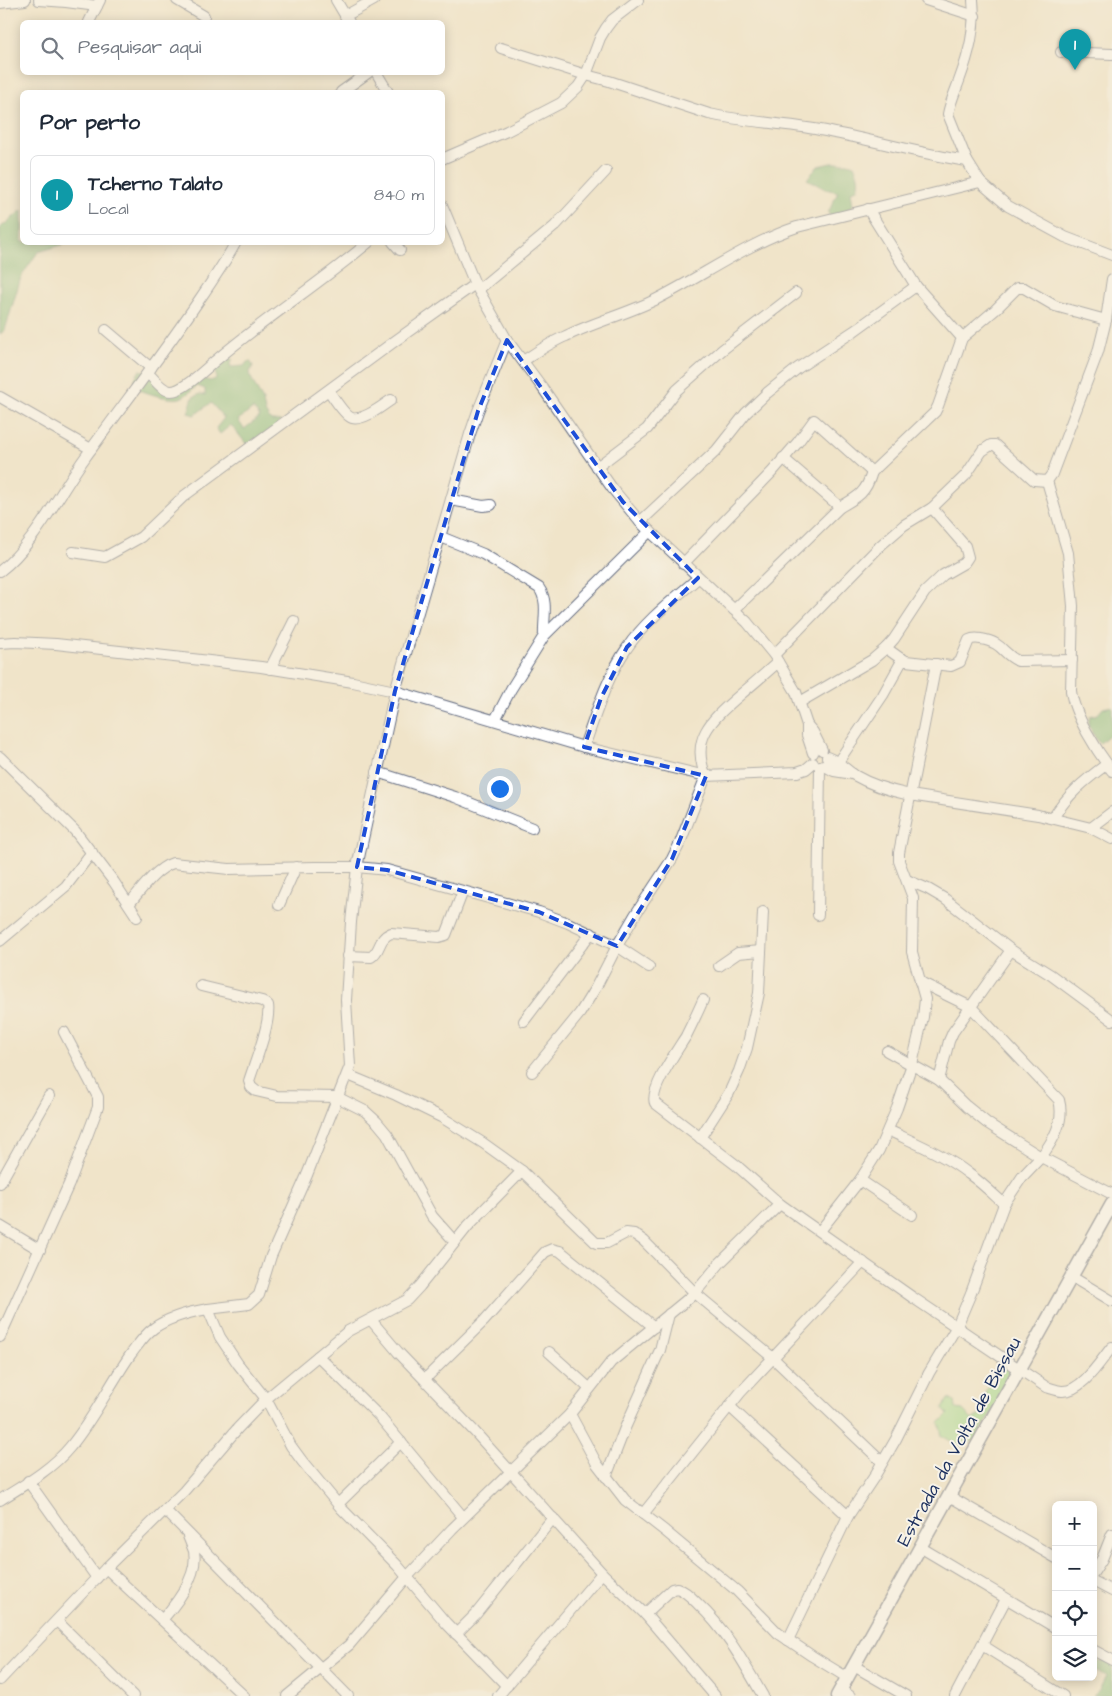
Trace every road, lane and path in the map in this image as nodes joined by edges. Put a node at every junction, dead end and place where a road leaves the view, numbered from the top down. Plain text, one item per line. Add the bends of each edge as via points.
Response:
1 (25, 0) edge
2 (39, 0) edge
3 (177, 0) edge
4 (336, 0) edge
5 (374, 0) edge
6 (638, 0) edge
7 (926, 0) edge
8 (973, 0) edge
9 (0, 3) edge
10 (98, 3) edge
11 (204, 16) dead end
12 (974, 16) junction
13 (347, 19) edge
14 (90, 20) edge
15 (502, 48) dead end
16 (1060, 52) dead end
17 (1112, 54) edge
18 (365, 75) edge
19 (378, 75) edge
20 (586, 75) junction
21 (344, 90) edge
22 (387, 90) edge
23 (445, 158) edge
24 (967, 160) junction
25 (606, 171) dead end
26 (980, 182) junction
27 (868, 210) junction
28 (445, 212) edge
29 (234, 245) edge
30 (365, 245) edge
31 (1112, 255) edge
32 (1112, 279) edge
33 (477, 286) junction
34 (916, 286) junction
35 (796, 293) dead end
36 (1106, 320) junction
37 (106, 330) dead end
38 (962, 338) junction
39 (507, 340) junction
40 (523, 361) junction
41 (150, 371) junction
42 (329, 391) junction
43 (0, 397) edge
44 (392, 400) dead end
45 (91, 449) junction
46 (784, 458) junction
47 (598, 467) junction
48 (872, 472) junction
49 (1047, 481) junction
50 (451, 500) junction
51 (491, 505) dead end
52 (840, 508) junction
53 (932, 508) junction
54 (640, 522) junction
55 (650, 531) junction
56 (441, 537) junction
57 (73, 552) dead end
58 (683, 564) junction
59 (0, 571) edge
60 (698, 578) junction
61 (734, 610) junction
62 (294, 621) dead end
63 (544, 636) junction
64 (0, 643) edge
65 (886, 648) junction
66 (776, 658) junction
67 (903, 659) junction
68 (1072, 660) junction
69 (936, 664) junction
70 (270, 669) junction
71 (395, 691) junction
72 (800, 702) junction
73 (495, 720) junction
74 (584, 747) junction
75 (0, 757) edge
76 (820, 759) junction
77 (838, 762) junction
78 (1110, 768) edge
79 (377, 772) junction
80 (853, 774) junction
81 (706, 776) junction
82 (910, 795) junction
83 (1112, 812) edge
84 (1053, 818) junction
85 (532, 828) dead end
86 (1091, 828) junction
87 (1112, 839) edge
88 (92, 852) junction
89 (296, 867) junction
90 (357, 867) junction
91 (907, 880) junction
92 (462, 891) junction
93 (129, 904) junction
94 (279, 905) dead end
95 (763, 912) dead end
96 (818, 915) dead end
97 (137, 917) dead end
98 (591, 933) junction
99 (0, 941) edge
100 (617, 946) junction
101 (1011, 950) junction
102 (762, 951) junction
103 (348, 956) junction
104 (719, 966) dead end
105 (649, 967) dead end
106 (920, 982) junction
107 (201, 986) dead end
108 (703, 1000) dead end
109 (972, 1006) junction
110 (1112, 1020) edge
111 (524, 1021) dead end
112 (64, 1032) dead end
113 (887, 1051) dead end
114 (912, 1064) junction
115 (532, 1072) dead end
116 (348, 1075) junction
117 (939, 1080) junction
118 (49, 1096) dead end
119 (337, 1097) junction
120 (888, 1130) junction
121 (700, 1138) junction
122 (1041, 1157) junction
123 (522, 1171) junction
124 (860, 1180) junction
125 (0, 1183) edge
126 (1112, 1194) edge
127 (780, 1204) junction
128 (1004, 1204) junction
129 (1112, 1204) edge
130 (912, 1215) dead end
131 (0, 1226) edge
132 (820, 1231) junction
133 (455, 1242) junction
134 (40, 1250) junction
135 (863, 1262) junction
136 (1072, 1277) junction
137 (694, 1293) junction
138 (1112, 1301) edge
139 (208, 1309) junction
140 (669, 1314) junction
141 (372, 1320) junction
142 (957, 1326) junction
143 (654, 1327) junction
144 (0, 1337) edge
145 (1112, 1347) edge
146 (550, 1352) dead end
147 (318, 1356) junction
148 (773, 1358) junction
149 (1020, 1370) junction
150 (425, 1379) junction
151 (589, 1388) junction
152 (266, 1399) junction
153 (730, 1406) junction
154 (570, 1414) junction
155 (401, 1442) junction
156 (882, 1462) junction
157 (511, 1473) junction
158 (606, 1477) junction
159 (28, 1482) junction
160 (949, 1496) junction
161 (0, 1500) edge
162 (338, 1504) junction
163 (165, 1510) junction
164 (643, 1514) junction
165 (848, 1516) junction
166 (464, 1517) junction
167 (553, 1518) junction
168 (186, 1531) junction
169 (1112, 1534) edge
170 (920, 1547) junction
171 (1052, 1556) edge
172 (1097, 1567) edge
173 (106, 1568) junction
174 (602, 1573) junction
175 (407, 1577) junction
176 (97, 1578) junction
177 (1097, 1583) edge
178 (1112, 1591) edge
179 (1006, 1599) junction
180 (645, 1614) junction
181 (162, 1620) junction
182 (57, 1621) junction
183 (1052, 1626) edge
184 (456, 1634) junction
185 (788, 1640) junction
186 (982, 1645) junction
187 (1097, 1652) edge
188 (1112, 1660) edge
189 (319, 1668) junction
190 (851, 1672) junction
191 (0, 1680) edge
192 (507, 1686) junction
193 (843, 1694) edge
194 (133, 1696) edge
195 (244, 1696) edge
196 (287, 1696) edge
197 (348, 1696) edge
198 (498, 1696) edge
199 (715, 1696) edge
200 (763, 1696) edge
201 (906, 1696) edge
202 (955, 1696) edge
203 (1063, 1696) edge

1 - 9 street
2 - 10 street
3 - 11 street
4 - 13 street
5 - 13 street
6 - 20 street via 606,28
7 - 12 street
8 - 12 street
10 - 14 street
12 - 24 street via 965,64 948,114
15 - 20 street
16 - 17 street
18 - 21 street
19 - 22 street
20 - 23 street via 562,103
20 - 24 street via 725,118 822,130
24 - 26 street
25 - 33 street via 555,226
26 - 27 street
26 - 31 street via 1016,211 1065,237
27 - 34 street
27 - 40 street via 775,234 664,296 566,336
28 - 33 street
29 - 41 street
30 - 41 street via 185,386 165,390
32 - 36 street
33 - 39 street
33 - 42 street via 395,341
34 - 38 street
34 - 54 street via 767,393 746,413 716,452
35 - 47 street via 722,350 677,390 647,429
36 - 38 street via 1054,306 1024,288 1016,288
36 - 49 street via 1098,352
37 - 41 street
38 - 48 street via 935,412
39 - 40 street
39 - 50 street via 478,411
40 - 47 street
41 - 45 street
42 - 44 street via 351,418 374,412
42 - 57 street via 184,496 141,537 105,557
43 - 45 street
45 - 59 street via 18,556
46 - 48 street via 814,420
46 - 52 street
46 - 58 street
47 - 54 street
48 - 52 street via 869,483 858,497
49 - 53 street via 1034,480 995,445 991,445
49 - 68 street via 1068,553 1074,606
50 - 51 street
50 - 56 street
52 - 61 street
53 - 65 street via 965,546 968,557 964,563 943,574 925,592
53 - 66 street via 887,539
54 - 55 street
55 - 58 street
55 - 63 street
56 - 63 street via 483,554 539,588 545,602
56 - 71 street
58 - 60 street
60 - 61 street
60 - 74 street via 627,647 604,690
61 - 66 street
62 - 70 street
63 - 73 street
64 - 70 street via 56,644
65 - 67 street
65 - 72 street via 872,660
66 - 72 street
66 - 81 street via 708,727 700,753
67 - 69 street
67 - 77 street via 869,718
68 - 69 street via 1018,661 992,641 975,638 969,640 960,662 951,666
68 - 78 street via 1071,691 1076,709
69 - 82 street
70 - 71 street
71 - 73 street
71 - 79 street
72 - 76 street
73 - 74 street
74 - 81 street
75 - 88 street
76 - 77 street
76 - 80 street via 834,771
76 - 81 street via 797,772
76 - 96 street
77 - 80 street
78 - 84 street via 1073,791
79 - 85 street via 454,797
79 - 90 street
80 - 82 street
81 - 100 street via 672,859
82 - 84 street
82 - 91 street via 899,852
83 - 86 street
84 - 86 street
86 - 87 street
88 - 93 street
88 - 99 street via 66,886
89 - 90 street
89 - 93 street via 230,869 173,863 160,870
89 - 94 street
90 - 92 street via 387,870
90 - 103 street
91 - 101 street via 946,899
91 - 106 street via 914,898 912,952
92 - 98 street via 539,912
92 - 103 street via 446,935 391,933 384,937 371,957
93 - 97 street
95 - 102 street
98 - 100 street
98 - 111 street
100 - 105 street
100 - 115 street via 580,1013
101 - 109 street
101 - 110 street
102 - 104 street via 738,953
102 - 121 street via 759,993 740,1071 730,1093
103 - 116 street
106 - 109 street
106 - 114 street via 925,1008
107 - 119 street via 268,1005 262,1043 249,1080 253,1090 286,1097
108 - 121 street via 654,1097 655,1103
109 - 117 street via 953,1032
109 - 122 street via 1059,1100 1062,1110 1058,1127
112 - 134 street via 93,1086 98,1108
113 - 114 street
114 - 117 street
114 - 120 street
116 - 119 street
116 - 123 street via 441,1117
117 - 122 street via 988,1123
118 - 125 street
119 - 133 street via 365,1111 377,1122 432,1216
119 - 139 street via 274,1248 259,1295 249,1304
120 - 124 street
120 - 128 street via 958,1166
121 - 127 street
122 - 126 street
122 - 128 street via 1022,1177
123 - 133 street
123 - 137 street via 596,1243 607,1243 626,1233 634,1234
124 - 130 street
124 - 132 street
127 - 132 street
127 - 137 street
128 - 142 street
129 - 136 main road, Estrada da Volta de Bissau
131 - 134 street
132 - 135 street
133 - 141 street via 407,1300
134 - 144 street
135 - 142 street
135 - 148 street
136 - 138 street
136 - 149 main road, Estrada da Volta de Bissau
137 - 140 street
137 - 148 street
139 - 152 street via 220,1338
139 - 159 street via 162,1323 152,1330 119,1372 69,1450
140 - 143 street
140 - 158 street via 660,1350
141 - 147 street via 348,1331
141 - 150 street
142 - 149 street
142 - 156 street
143 - 150 street via 560,1251 552,1249 545,1252 484,1321
143 - 151 street via 617,1357
145 - 149 street via 1086,1379 1072,1390 1046,1387
146 - 151 street
147 - 152 street
147 - 155 street via 372,1408
148 - 153 street
148 - 156 street
149 - 160 main road, Estrada da Volta de Bissau
150 - 157 street
151 - 154 street
152 - 162 street via 296,1453
152 - 163 street
153 - 164 street
153 - 165 street
154 - 157 street
154 - 158 street
155 - 162 street
155 - 166 street
156 - 165 street
157 - 166 street
157 - 167 street
158 - 164 street via 633,1508
159 - 161 street
159 - 176 street
160 - 170 main road, Estrada da Volta de Bissau
160 - 171 street
162 - 175 street
163 - 168 street
163 - 173 street
164 - 185 street via 737,1591
165 - 185 street
166 - 175 street
167 - 174 street
167 - 184 street via 476,1614
168 - 181 street via 194,1551 193,1570 188,1583
168 - 189 street
169 - 172 street
170 - 179 street
170 - 190 main road, Estrada da Volta de Bissau
173 - 176 street
173 - 181 street
174 - 180 street
174 - 192 street
175 - 184 street
175 - 189 street via 349,1645
176 - 182 street
177 - 178 street
179 - 183 street
179 - 186 street
180 - 199 street
180 - 200 street via 672,1589 682,1590 720,1628
181 - 195 street
182 - 191 street
182 - 194 street
184 - 192 street
185 - 190 street
186 - 202 street
186 - 203 street
187 - 188 street
189 - 196 street
189 - 197 street
190 - 193 main road, Estrada da Volta de Bissau
190 - 201 street
192 - 198 street

